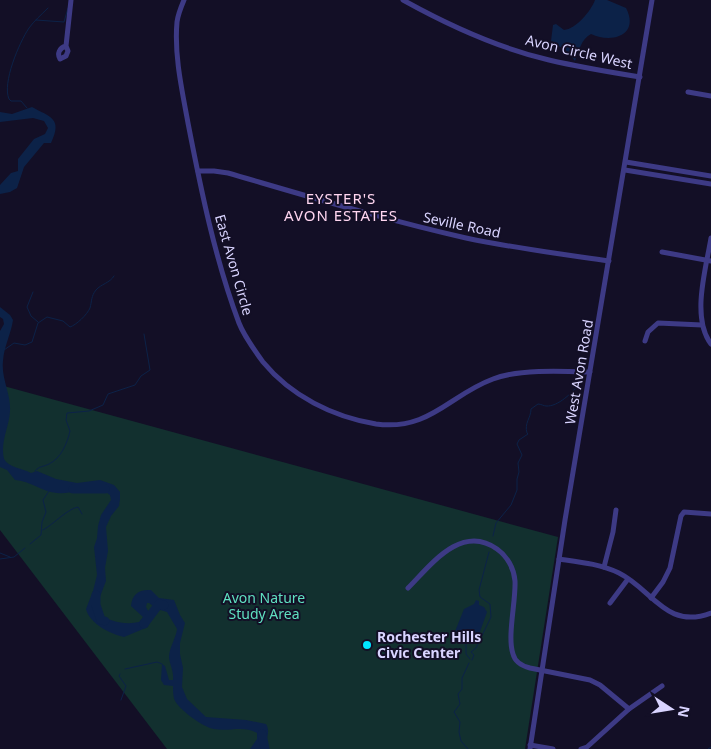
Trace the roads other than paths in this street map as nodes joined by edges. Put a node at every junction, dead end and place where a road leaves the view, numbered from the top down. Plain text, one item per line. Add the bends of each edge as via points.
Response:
1 (71, 0) edge
2 (184, 0) edge
3 (403, 0) edge
4 (652, 0) edge
5 (66, 46) dead end
6 (640, 77) junction
7 (688, 92) dead end
8 (711, 96) edge
9 (626, 162) junction
10 (625, 170) junction
11 (198, 171) junction
12 (711, 176) edge
13 (711, 184) edge
14 (711, 238) edge
15 (662, 252) dead end
16 (709, 260) edge
17 (609, 261) junction
18 (702, 325) junction
19 (645, 340) dead end
20 (711, 344) edge
21 (590, 372) junction
22 (616, 510) dead end
23 (711, 514) edge
24 (559, 559) junction
25 (604, 567) junction
26 (628, 579) junction
27 (408, 588) dead end
28 (651, 598) junction
29 (610, 603) dead end
30 (711, 613) edge
31 (542, 670) junction
32 (662, 686) dead end
33 (629, 709) junction
34 (530, 747) edge
35 (552, 749) edge
36 (581, 749) edge

1 - 5 street
2 - 11 street via 177,20 177,50
3 - 6 street, Avon Circle West via 464,30 547,60
4 - 6 street, West Avon Road
6 - 9 street, West Avon Road
7 - 8 street
9 - 10 street, West Avon Road
9 - 12 street
10 - 13 street
10 - 17 street, West Avon Road
11 - 17 street, Seville Road via 228,174 465,237
11 - 21 street, East Avon Circle via 215,246 240,325 273,373 321,407 346,417 396,425 428,417 495,378 518,373
14 - 16 street
15 - 16 street
16 - 18 street via 701,298
17 - 21 street, West Avon Road
18 - 19 street via 658,323
18 - 20 street
21 - 24 street, West Avon Road
22 - 25 street
23 - 28 street via 684,512 680,516 670,568
24 - 25 street
24 - 31 street, West Avon Road
25 - 26 street
26 - 28 street
26 - 29 street
27 - 31 street via 452,547 478,542 494,547 509,562 515,576 513,655 522,665
28 - 30 street via 677,616 694,618
31 - 33 street via 590,680
31 - 34 street, West Avon Road
32 - 33 street
33 - 36 street
34 - 35 street

